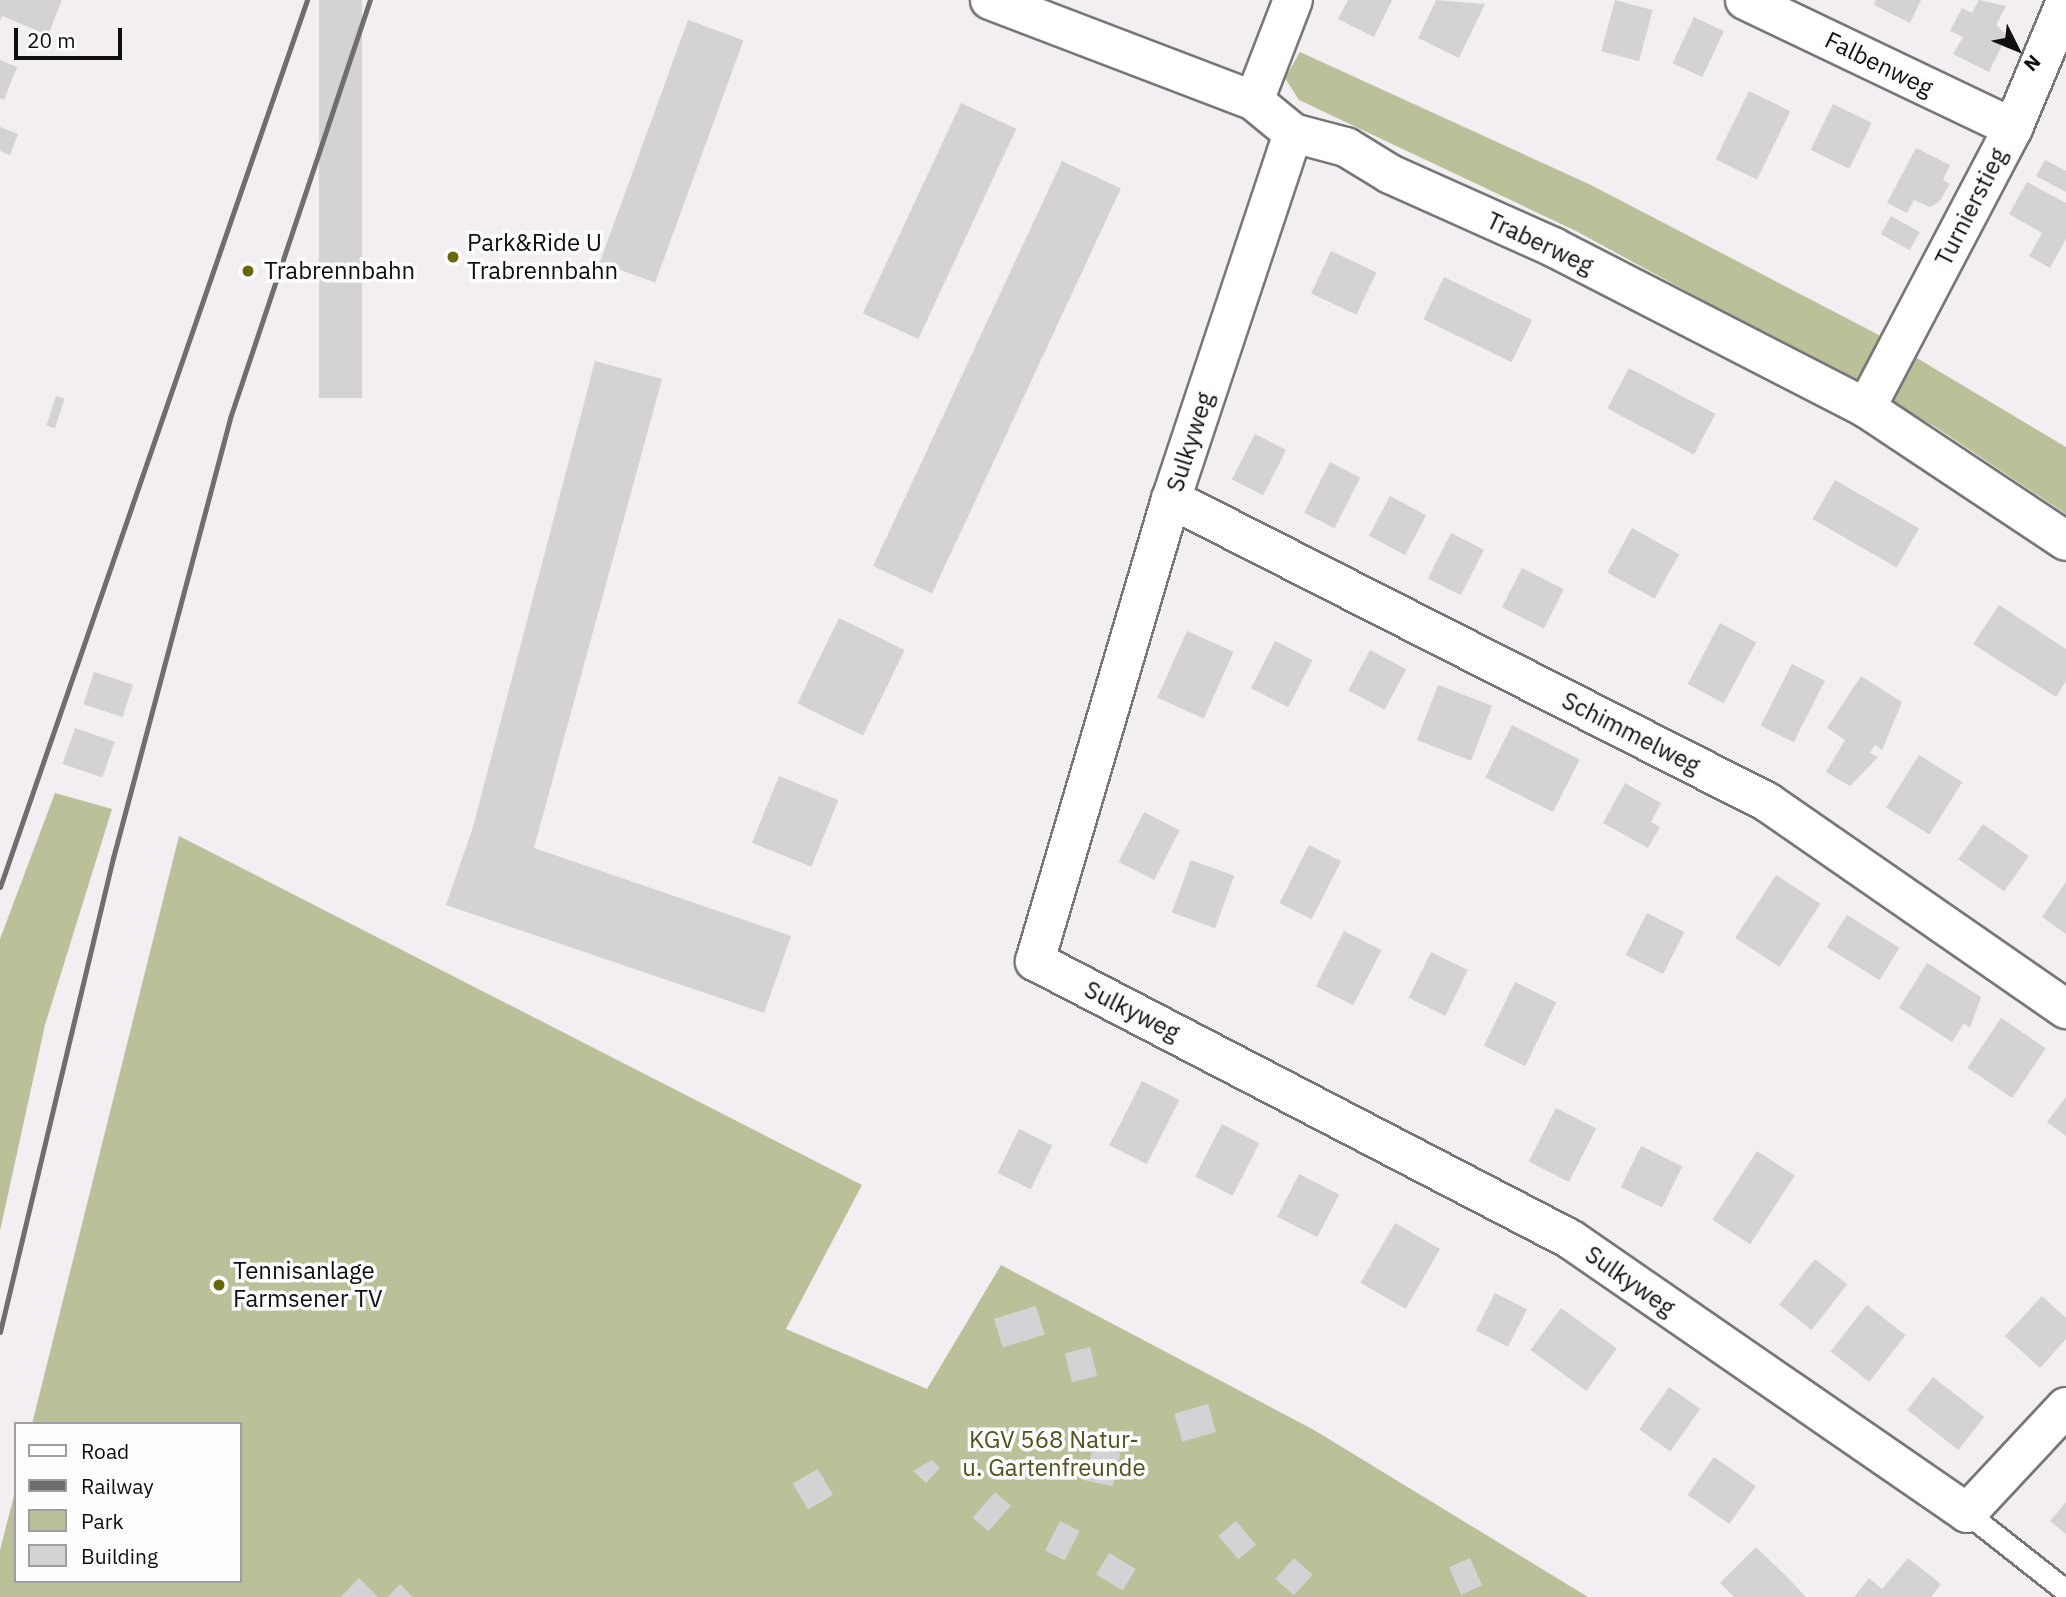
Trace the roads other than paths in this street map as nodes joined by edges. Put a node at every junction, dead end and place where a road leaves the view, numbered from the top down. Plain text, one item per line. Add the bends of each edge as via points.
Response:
1 (990, 0) edge
2 (1293, 0) edge
3 (1745, 0) edge
4 (2066, 1) edge
5 (1254, 100) junction
6 (2013, 128) junction
7 (1293, 133) junction
8 (1866, 408) junction
9 (1171, 499) junction
10 (2066, 541) edge
11 (2066, 1009) edge
12 (2066, 1407) edge
13 (1967, 1513) junction
14 (2066, 1591) edge

1 - 5 street, Traberweg
2 - 5 street
3 - 6 street, Falbenweg
4 - 6 street, Turnierstieg
5 - 7 street, Traberweg
6 - 8 street, Turnierstieg
7 - 8 street, Traberweg via 1346,147
7 - 9 street, Sulkyweg
8 - 10 street, Traberweg
9 - 11 street, Schimmelweg via 1767,802
9 - 13 street, Sulkyweg via 1035,961 1570,1239
12 - 13 street
13 - 14 lane

